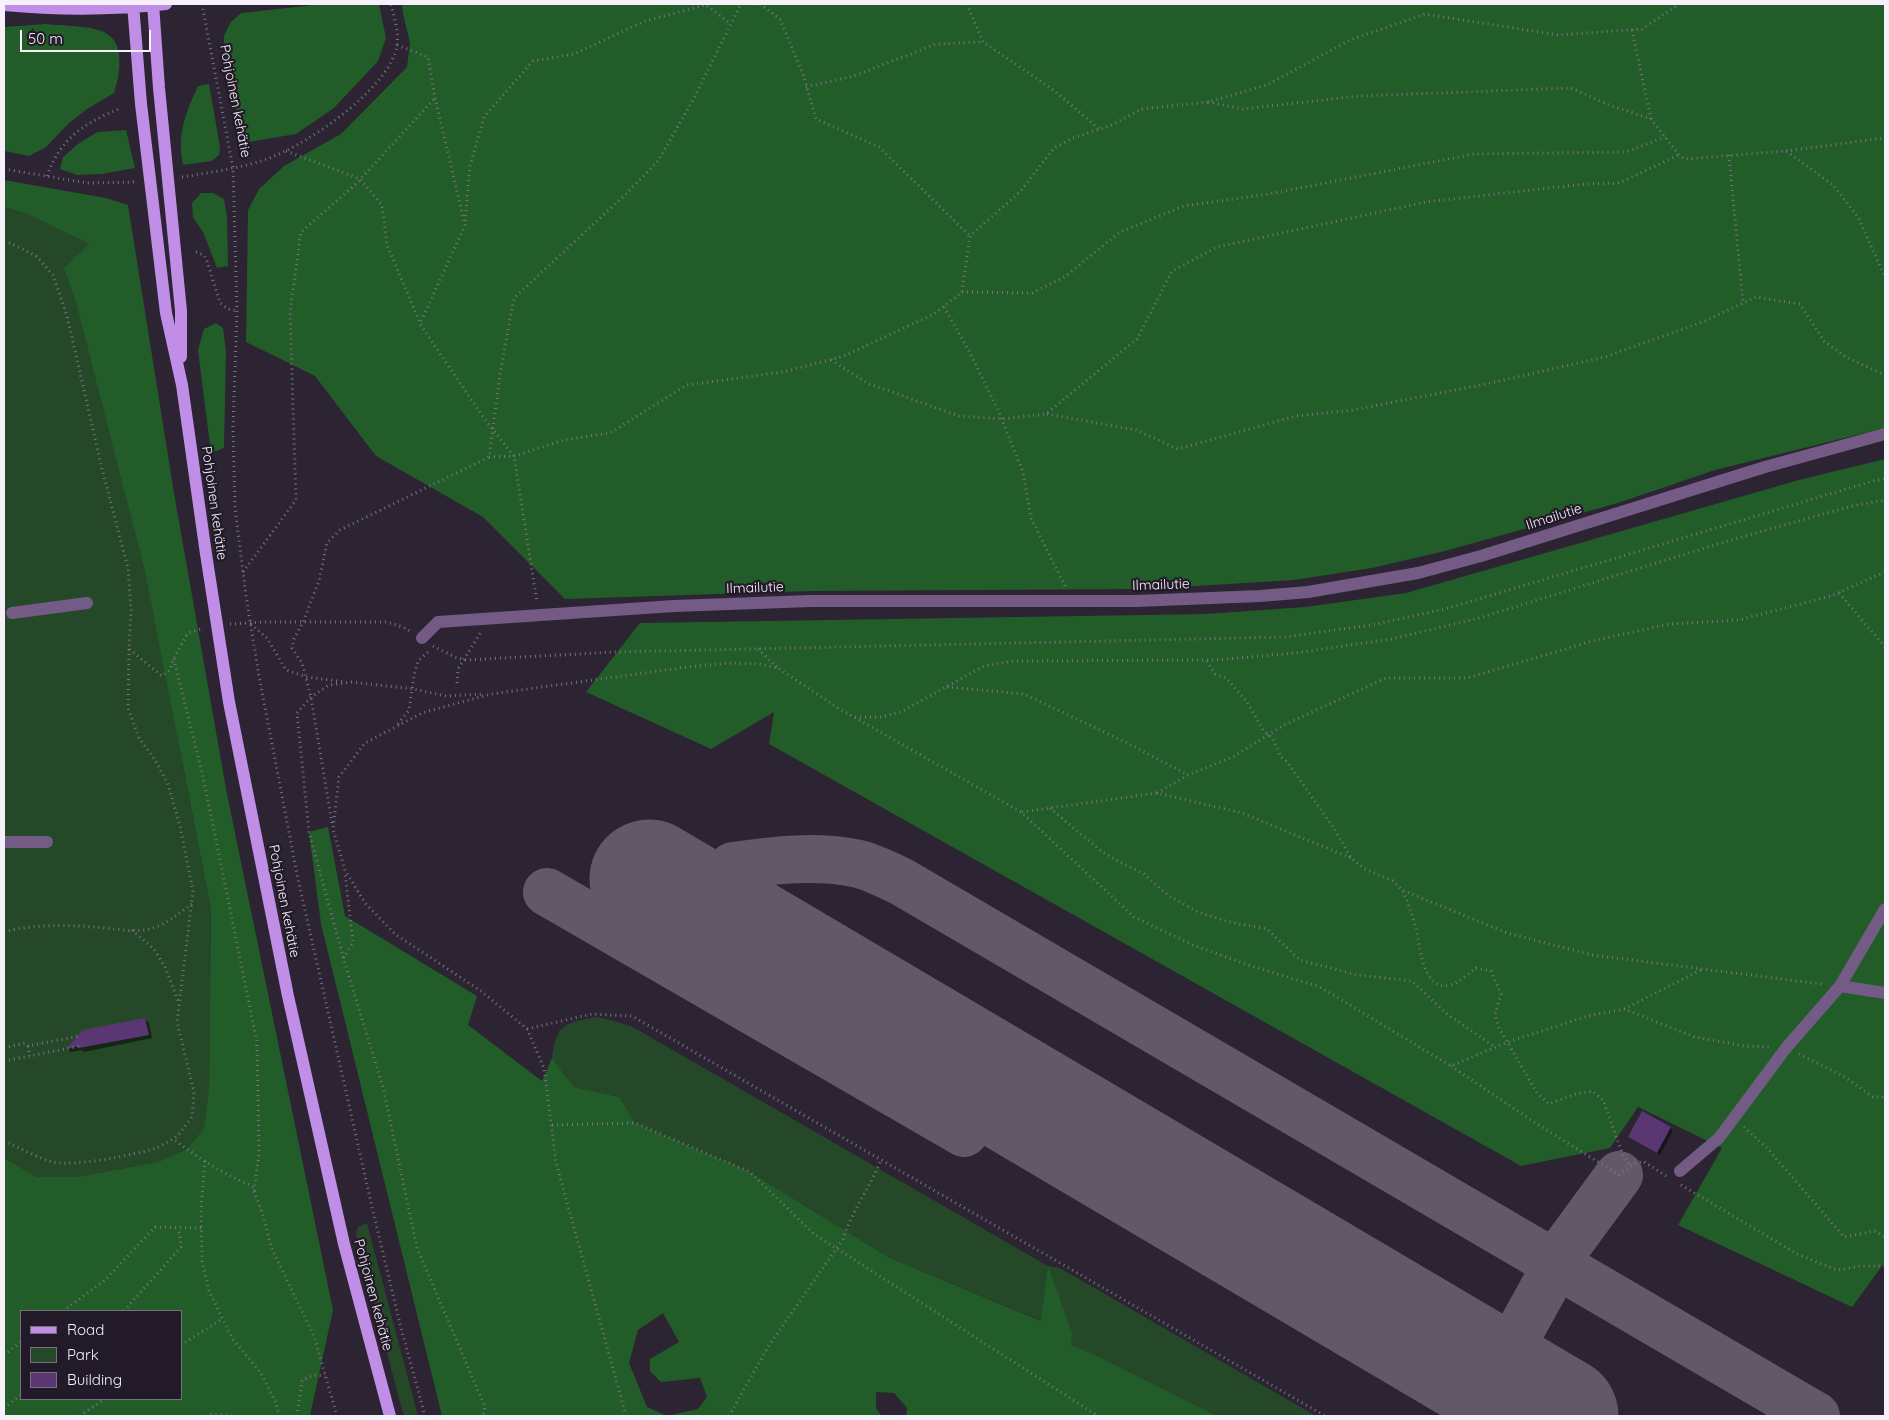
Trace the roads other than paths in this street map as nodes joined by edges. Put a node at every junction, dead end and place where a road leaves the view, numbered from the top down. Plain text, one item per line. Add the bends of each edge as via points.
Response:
1 (158, 4) edge
2 (4, 6) edge
3 (133, 6) edge
4 (182, 385) junction
5 (1885, 434) edge
6 (87, 603) dead end
7 (12, 613) dead end
8 (422, 638) dead end
9 (4, 842) edge
10 (47, 842) dead end
11 (1885, 908) edge
12 (1840, 986) junction
13 (1885, 993) edge
14 (1680, 1171) road end
15 (390, 1416) edge

1 - 3 main road
1 - 4 main road, Pohjoinen kehätie via 159,88 181,311
2 - 3 main road via 73,10
3 - 4 main road, Pohjoinen kehätie via 141,104 166,313
4 - 15 main road, Pohjoinen kehätie via 229,702 288,996 344,1244
5 - 8 street, Ilmailutie via 1774,464 1481,556 1418,573 1348,586 1279,595 1136,601 811,601 674,606 438,622
6 - 7 street
9 - 10 street
11 - 12 street
12 - 13 street
12 - 14 street via 1786,1048 1720,1138

